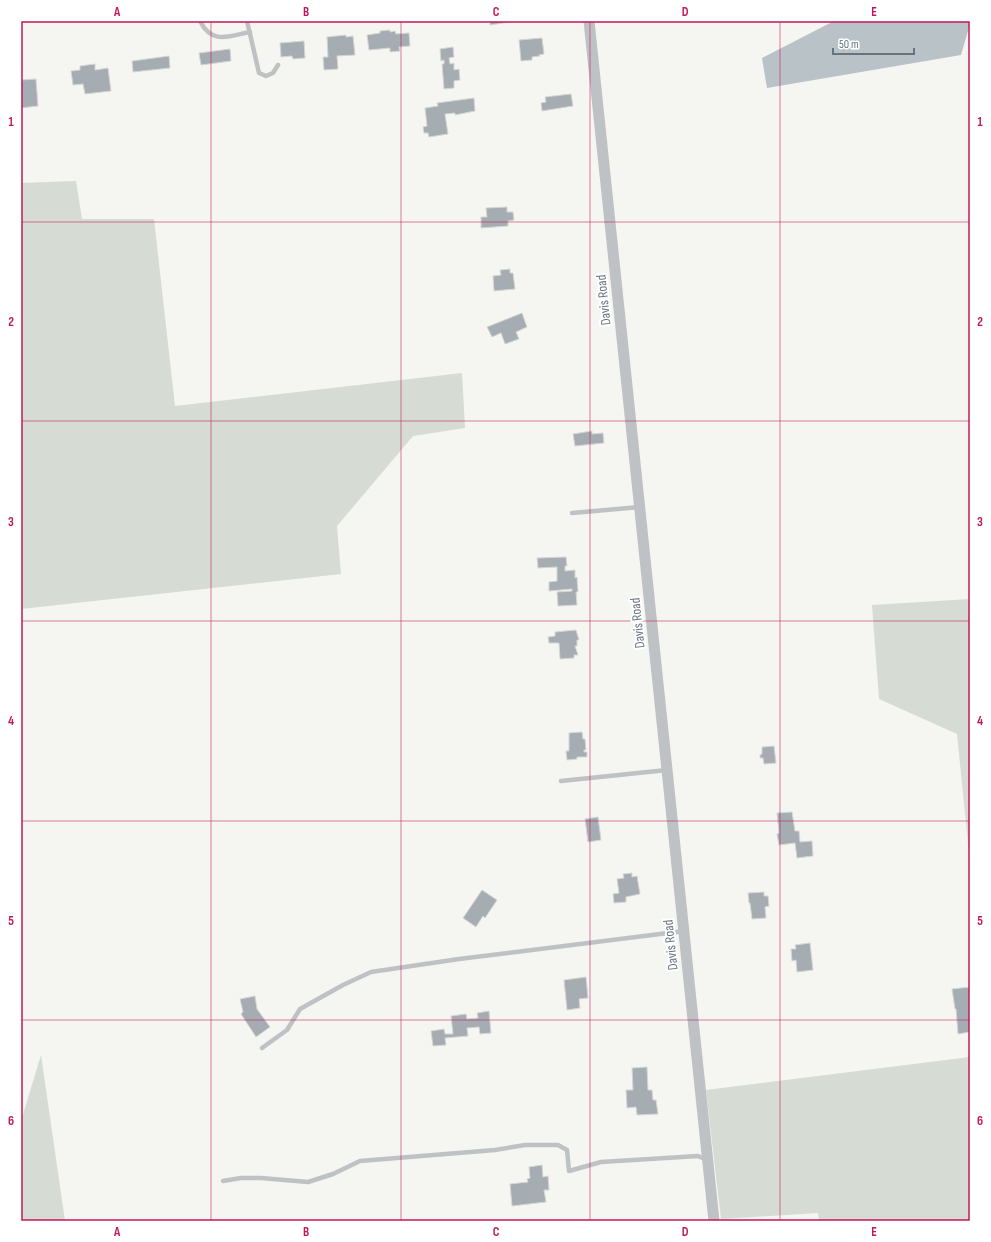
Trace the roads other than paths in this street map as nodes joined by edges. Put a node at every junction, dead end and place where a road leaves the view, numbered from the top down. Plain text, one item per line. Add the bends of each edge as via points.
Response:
1 (200, 21) edge
2 (247, 21) edge
3 (588, 21) edge
4 (250, 32) junction
5 (278, 65) dead end
6 (640, 507) junction
7 (572, 513) dead end
8 (667, 770) junction
9 (561, 781) dead end
10 (684, 931) junction
11 (262, 1048) dead end
12 (708, 1161) junction
13 (223, 1180) dead end
14 (714, 1221) edge

1 - 4 lane via 207,32 216,37
2 - 4 lane
3 - 6 street, Davis Road
4 - 5 lane via 259,73 266,76 273,73
6 - 7 lane
6 - 8 street, Davis Road
8 - 9 lane
8 - 10 street, Davis Road
10 - 11 lane via 371,972 300,1009 286,1030
10 - 12 street, Davis Road
12 - 13 lane via 698,1156 671,1156 601,1162 569,1171 567,1150 558,1145 546,1144 360,1160 334,1174 308,1182 261,1178
12 - 14 street, Davis Road

